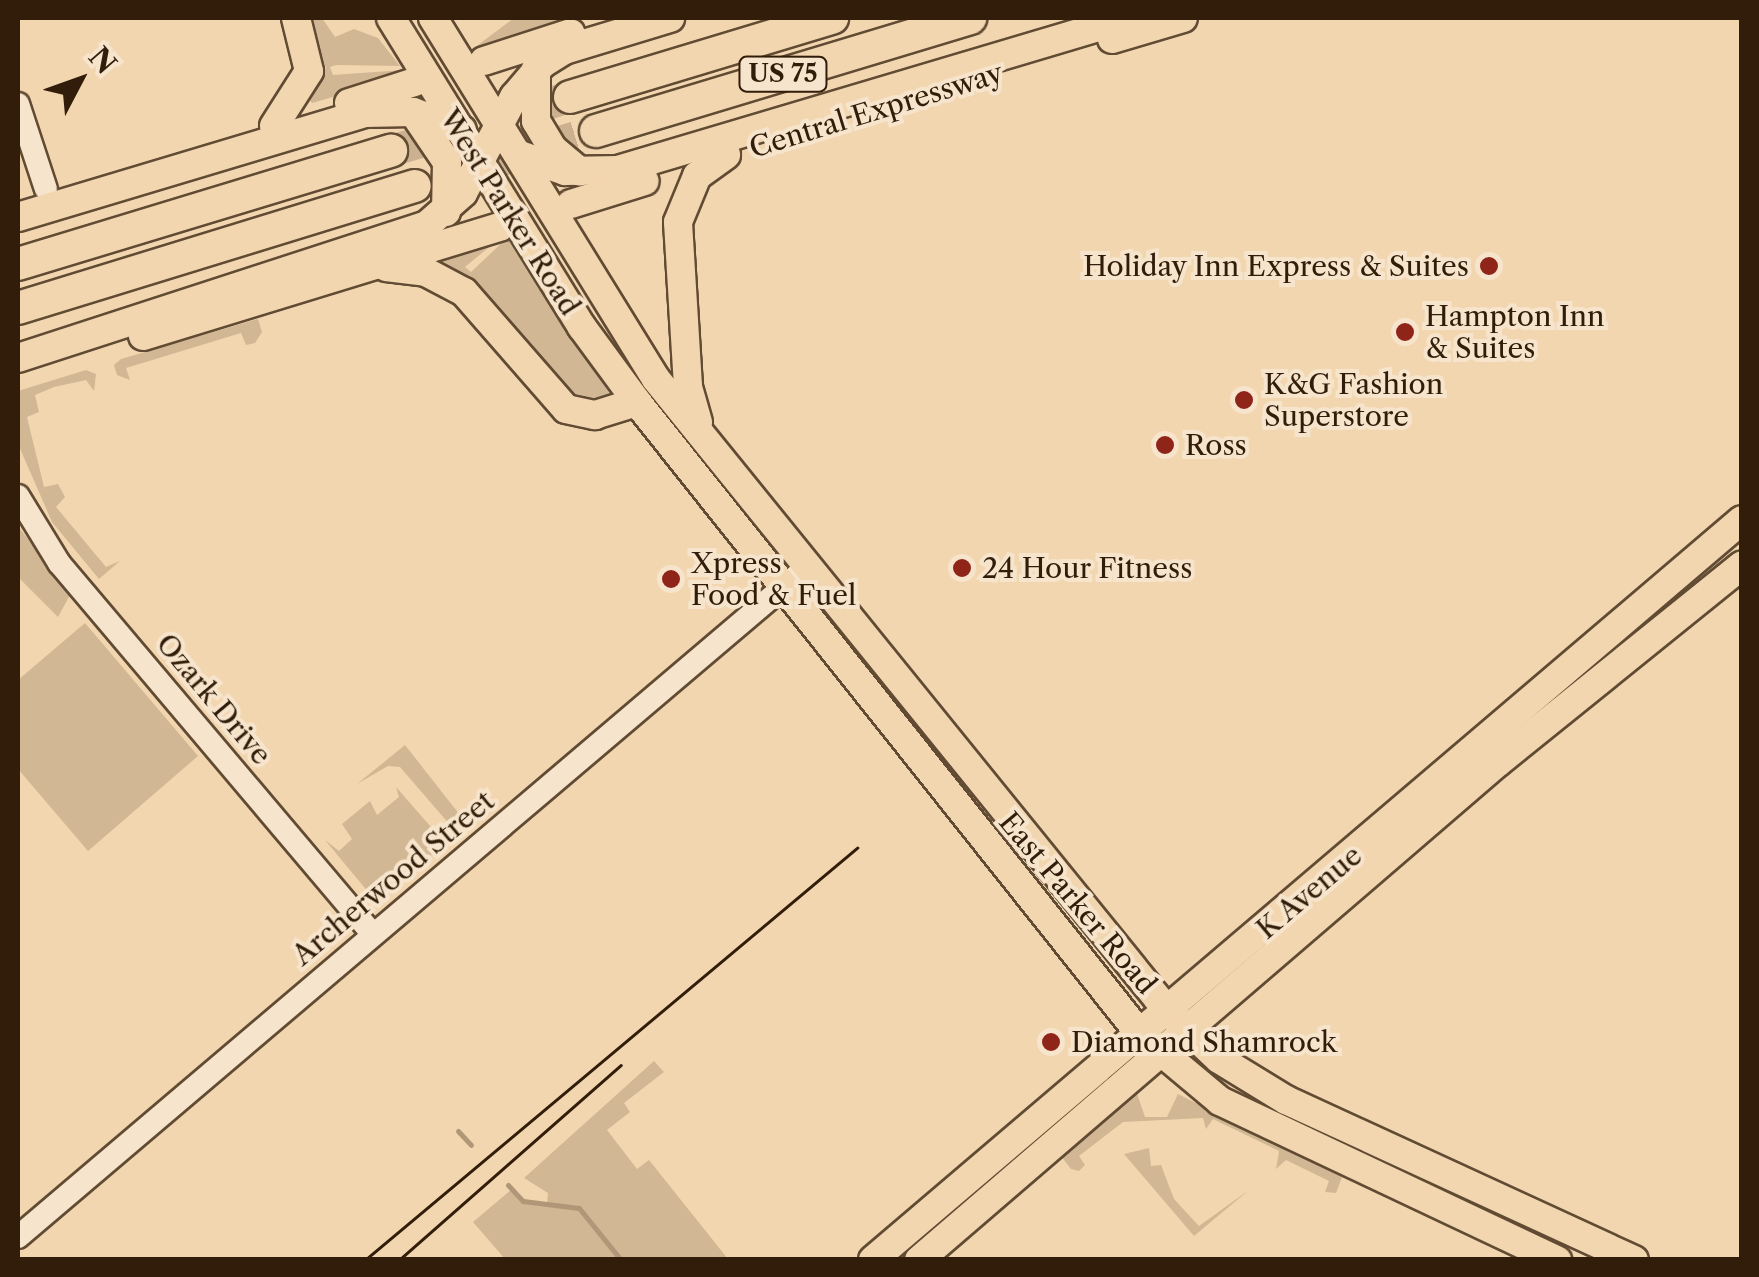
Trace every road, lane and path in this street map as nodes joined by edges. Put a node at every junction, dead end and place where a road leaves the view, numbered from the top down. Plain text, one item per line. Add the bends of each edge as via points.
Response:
1 (296, 18) edge
2 (391, 18) edge
3 (434, 18) edge
4 (620, 18) edge
5 (670, 18) edge
6 (832, 18) edge
7 (970, 18) edge
8 (1130, 18) edge
9 (1182, 18) edge
10 (484, 61) dead end
11 (536, 69) junction
12 (415, 82) dead end
13 (570, 97) tunnel mouth
14 (18, 104) edge
15 (413, 112) junction
16 (274, 126) junction
17 (457, 127) junction
18 (596, 131) tunnel mouth
19 (490, 143) junction
20 (391, 151) tunnel mouth
21 (726, 155) junction
22 (521, 156) junction
23 (581, 173) junction
24 (415, 186) tunnel mouth
25 (46, 189) junction
26 (18, 198) edge
27 (570, 204) dead end
28 (446, 212) junction
29 (18, 217) edge
30 (500, 226) dead end
31 (18, 264) edge
32 (369, 266) junction
33 (18, 308) edge
34 (18, 358) edge
35 (18, 375) edge
36 (656, 380) joint
37 (637, 402) junction
38 (706, 442) junction
39 (18, 496) edge
40 (1742, 520) edge
41 (1708, 548) junction
42 (808, 566) junction
43 (1736, 570) edge
44 (784, 586) junction
45 (928, 720) junction
46 (901, 739) junction
47 (1488, 753) junction
48 (373, 934) junction
49 (1176, 1019) junction
50 (1149, 1042) junction
51 (1376, 1139) junction
52 (1362, 1167) junction
53 (1550, 1220) junction
54 (18, 1236) edge
55 (1547, 1255) edge
56 (873, 1260) edge
57 (919, 1260) edge
58 (1634, 1260) edge

1 - 16 main road via 309,71
2 - 17 main road, West Parker Road
3 - 19 main road, West Parker Road
4 - 10 main road
5 - 11 main road via 564,50
6 - 13 highway, US 75
7 - 18 highway, US 75
8 - 23 main road via 618,170
9 - 21 main road, Central Expressway
11 - 19 main road
11 - 23 main road via 536,121 553,149
12 - 16 main road
14 - 25 street
15 - 17 main road
15 - 28 main road via 447,162
15 - 29 main road via 354,116
16 - 25 main road
17 - 19 main road, West Parker Road
19 - 22 main road, West Parker Road
19 - 28 main road
19 - 37 main road, West Parker Road
20 - 31 highway
21 - 27 main road, Central Expressway
21 - 38 main road via 697,176 678,222 688,386
22 - 23 main road
22 - 36 main road, West Parker Road
24 - 33 highway
25 - 26 main road
28 - 34 main road via 418,229
30 - 32 main road
32 - 35 main road
32 - 37 main road via 426,272 464,292 566,409 595,415
36 - 38 main road, East Parker Road
37 - 44 main road, East Parker Road
38 - 42 main road, East Parker Road
39 - 48 street, Ozark Drive via 59,562
40 - 41 main road, K Avenue
41 - 43 main road
41 - 47 main road, K Avenue
42 - 44 street, Archerwood Street
42 - 45 main road, East Parker Road
43 - 47 main road, K Avenue
44 - 46 main road, East Parker Road
44 - 48 street, Archerwood Street
45 - 46 main road
45 - 49 main road, East Parker Road
46 - 50 main road, East Parker Road
47 - 49 main road, K Avenue
48 - 54 street, Archerwood Street
49 - 50 main road, K Avenue
49 - 51 main road, East Parker Road via 1254,1083
50 - 52 main road, East Parker Road via 1220,1101
50 - 56 main road, K Avenue
50 - 57 main road, K Avenue
51 - 52 main road
51 - 53 main road, East Parker Road
52 - 55 main road, East Parker Road
53 - 55 main road
53 - 58 main road, East Parker Road

